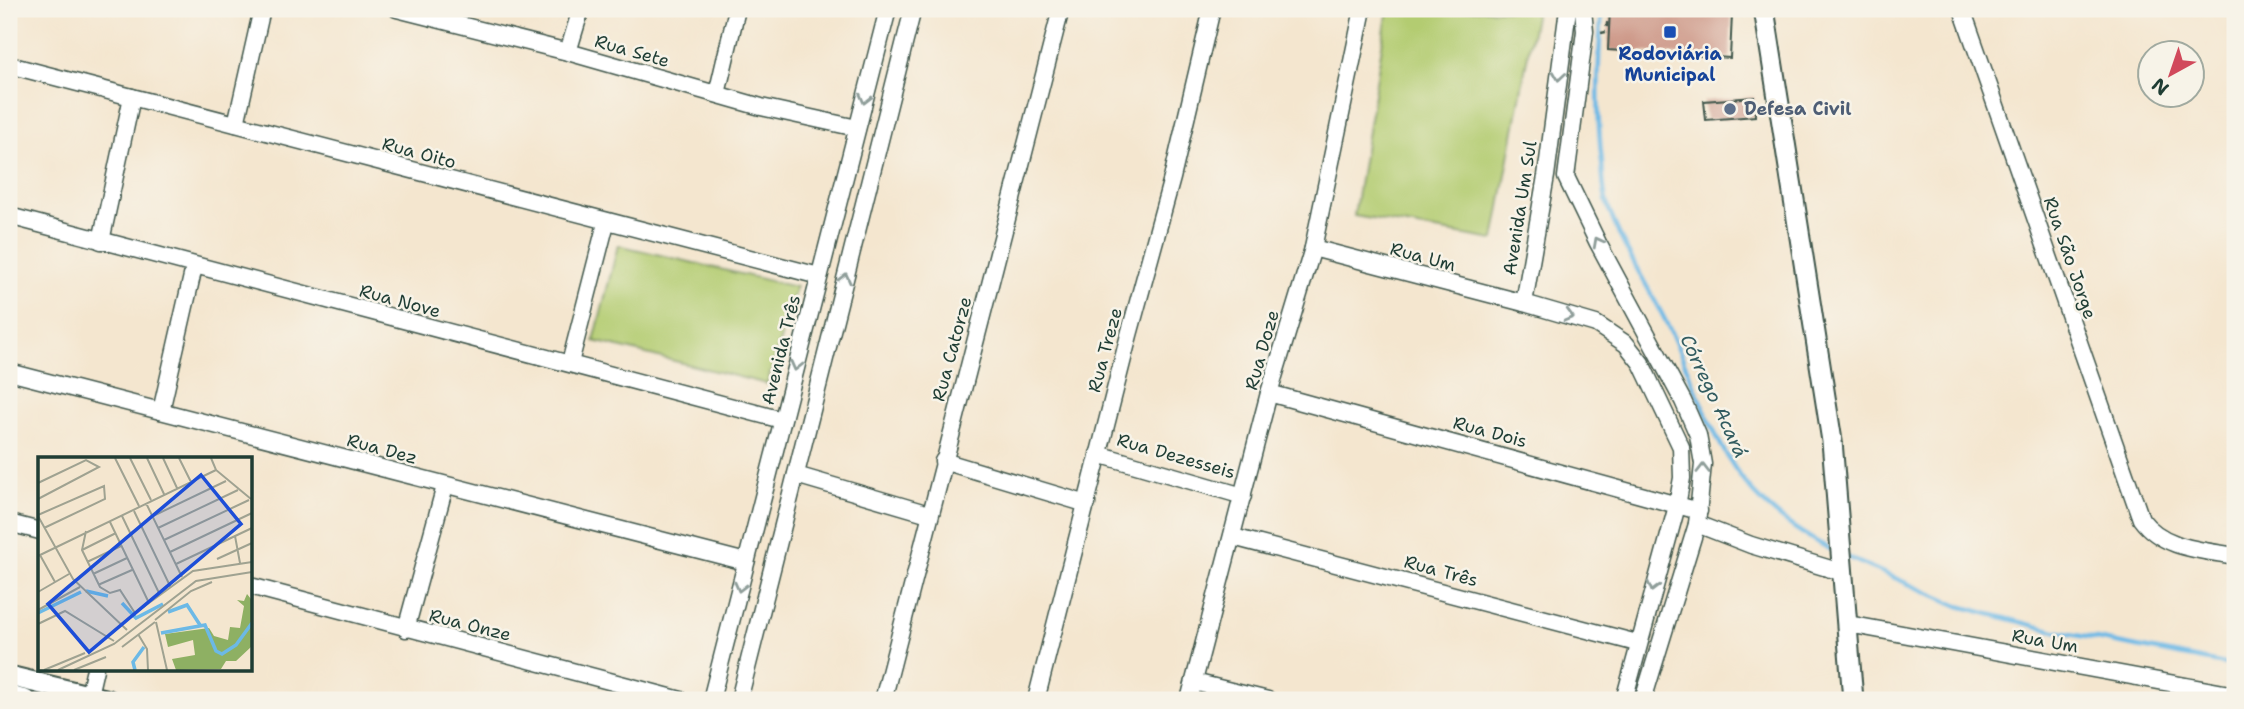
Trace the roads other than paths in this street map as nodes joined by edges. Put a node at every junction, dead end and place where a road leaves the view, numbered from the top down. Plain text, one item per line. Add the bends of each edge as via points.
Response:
1 (262, 9) edge
2 (397, 9) edge
3 (581, 9) edge
4 (737, 9) edge
5 (888, 9) edge
6 (913, 9) edge
7 (1061, 9) edge
8 (1212, 9) edge
9 (1363, 9) edge
10 (1568, 9) edge
11 (1583, 9) edge
12 (1764, 9) edge
13 (1962, 9) edge
14 (426, 13) edge
15 (568, 52) junction
16 (9, 65) edge
17 (872, 70) junction
18 (897, 73) junction
19 (717, 94) junction
20 (132, 97) junction
21 (236, 124) junction
22 (857, 128) junction
23 (1546, 176) junction
24 (1566, 177) junction
25 (835, 213) junction
26 (9, 216) edge
27 (860, 219) junction
28 (606, 223) junction
29 (101, 241) junction
30 (1313, 247) junction
31 (194, 267) junction
32 (819, 276) junction
33 (1524, 303) junction
34 (805, 331) junction
35 (831, 334) junction
36 (570, 363) junction
37 (9, 372) edge
38 (1269, 393) junction
39 (1684, 401) junction
40 (1664, 410) junction
41 (161, 411) junction
42 (782, 420) junction
43 (1098, 454) junction
44 (943, 461) junction
45 (796, 475) junction
46 (445, 486) junction
47 (1243, 496) junction
48 (1087, 504) junction
49 (1677, 506) junction
50 (759, 512) junction
51 (929, 514) junction
52 (1698, 518) junction
53 (785, 519) junction
54 (9, 523) edge
55 (38, 530) edge
56 (1233, 537) junction
57 (2235, 556) edge
58 (1843, 558) junction
59 (1661, 559) junction
60 (746, 562) junction
61 (1684, 566) junction
62 (252, 587) edge
63 (1848, 624) junction
64 (405, 629) junction
65 (1637, 643) junction
66 (724, 646) junction
67 (751, 652) junction
68 (95, 670) edge
69 (9, 677) edge
70 (1194, 682) junction
71 (49, 693) edge
72 (89, 695) junction
73 (2235, 695) edge
74 (9, 696) edge
75 (25, 700) edge
76 (108, 700) edge
77 (681, 700) edge
78 (711, 700) edge
79 (739, 700) edge
80 (883, 700) edge
81 (1036, 700) edge
82 (1189, 700) edge
83 (1268, 700) edge
84 (1624, 700) edge
85 (1643, 700) edge
86 (1853, 700) edge

1 - 21 street
2 - 14 street, Rua Sete
3 - 15 street
4 - 19 street
5 - 17 street, Avenida Três
6 - 18 street
7 - 44 street, Rua Catorze
8 - 43 street, Rua Treze
9 - 30 street, Rua Doze
10 -> 23 street, Avenida Um Sul
11 - 24 street via 1585,31
12 - 58 street via 1832,441
13 - 57 street, Rua São Jorge via 2141,519 2168,541
14 - 15 street, Rua Sete
15 - 19 street, Rua Sete
16 - 20 street, Rua Oito
17 - 18 street
17 -> 22 street, Avenida Três
18 - 27 street
19 - 22 street, Rua Sete
20 - 21 street, Rua Oito
20 - 29 street
21 - 28 street, Rua Oito
22 - 25 street, Avenida Três
23 - 24 street
23 - 33 street, Avenida Um Sul
39 -> 24 street
25 - 27 street
25 - 32 street, Avenida Três
26 - 29 street, Rua Nove
35 -> 27 street
28 - 32 street, Rua Oito
28 - 36 street
29 - 31 street, Rua Nove
30 - 33 street, Rua Um
30 - 38 street, Rua Doze
31 - 36 street, Rua Nove
31 - 41 street
32 - 34 street, Avenida Três
33 -> 40 street via 1596,324 1617,337 1641,363
34 - 35 street
34 -> 42 street, Avenida Três
35 - 45 street
36 - 42 street, Rua Nove
37 - 41 street, Rua Dez
38 - 47 street, Rua Doze
38 - 49 street, Rua Dois
39 - 40 street
52 -> 39 street via 1702,449
40 - 49 street via 1683,458
41 - 46 street, Rua Dez
42 - 50 street, Avenida Três
43 - 47 street, Rua Dezesseis
43 - 48 street, Rua Treze
44 - 48 street
44 - 51 street, Rua Catorze
45 - 51 street
45 - 53 street
46 - 60 street, Rua Dez
46 - 64 street
47 - 56 street, Rua Doze
48 - 81 street, Rua Treze
49 - 52 street, Rua Dois
49 - 59 street
50 - 53 street
50 - 60 street, Avenida Três
51 - 80 street, Rua Catorze
52 - 58 street, Rua Dois via 1751,545
52 - 61 street
53 - 67 street
54 - 55 street
56 - 65 street, Rua Três
56 - 70 street, Rua Doze
58 - 63 street
59 - 61 street
59 -> 65 street
60 -> 66 street, Avenida Três
61 - 85 street
62 - 64 street, Rua Onze
63 - 73 street, Rua Um
63 - 86 street
64 - 77 street, Rua Onze
65 - 84 street
66 - 67 street
66 - 78 street, Avenida Três
67 - 79 street
68 - 72 street
69 - 71 street
70 - 82 street, Rua Doze
70 - 83 street
71 - 72 street
72 - 76 street
74 - 75 street

